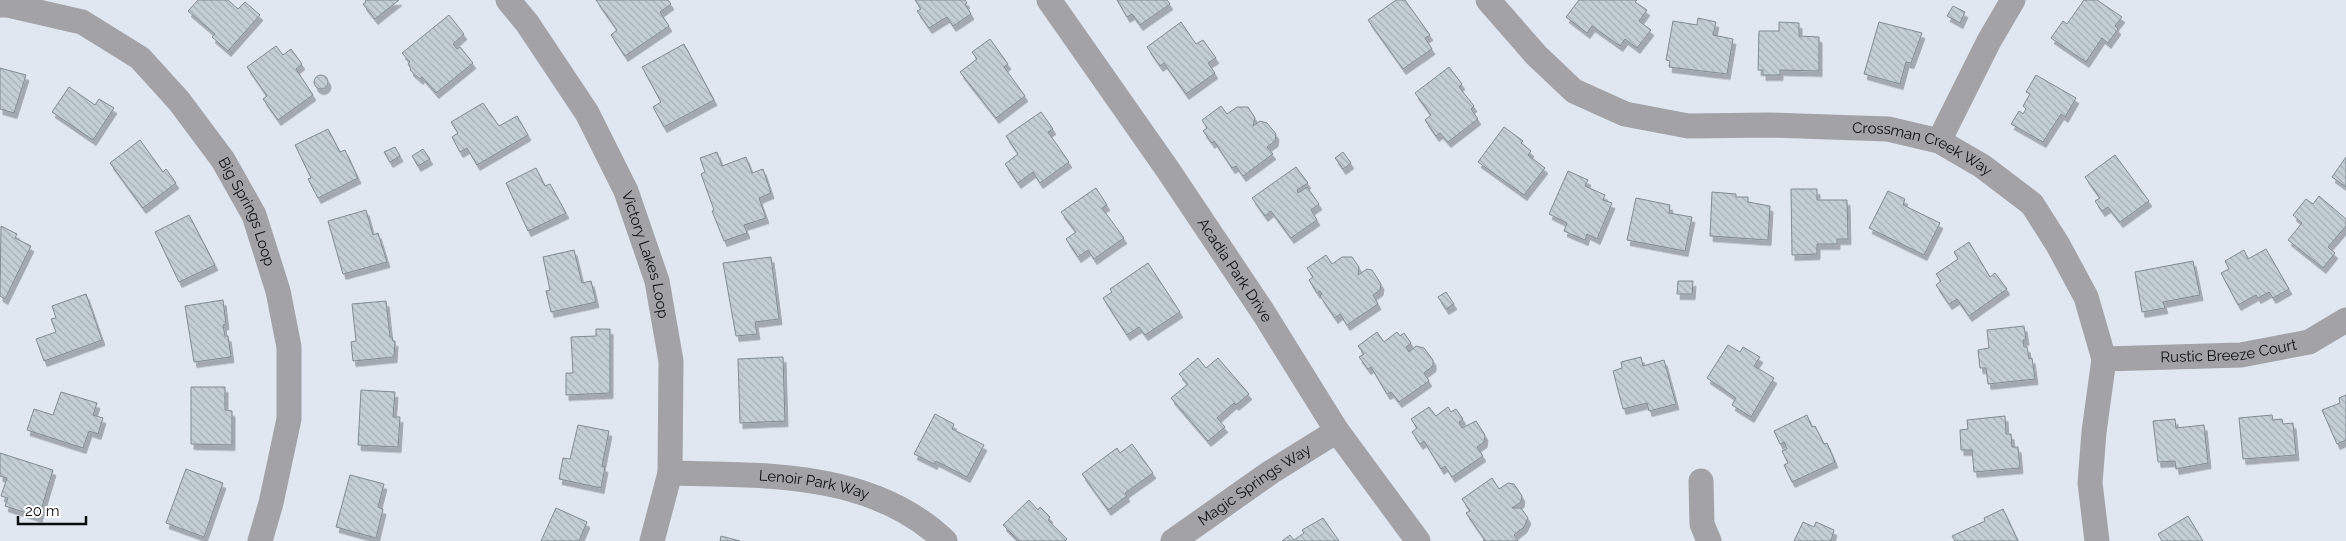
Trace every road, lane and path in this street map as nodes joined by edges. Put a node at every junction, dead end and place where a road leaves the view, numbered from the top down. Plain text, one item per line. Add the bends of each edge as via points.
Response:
1 (508, 0) edge
2 (1049, 0) edge
3 (1488, 0) edge
4 (2013, 0) edge
5 (0, 6) edge
6 (1939, 141) junction
7 (2346, 320) edge
8 (2104, 359) junction
9 (1337, 431) junction
10 (670, 473) junction
11 (1701, 481) dead end
12 (260, 541) edge
13 (652, 541) edge
14 (946, 541) edge
15 (1173, 541) edge
16 (1418, 541) edge
17 (1709, 541) edge
18 (2097, 541) edge

1 - 10 street, Victory Lakes Loop via 587,113 626,191 654,272 671,361
2 - 9 street, Acadia Park Drive via 1258,304
3 - 6 street, Crossman Creek Way via 1536,55 1574,91 1625,114 1688,126 1888,129
4 - 6 street
5 - 12 street, Big Springs Loop via 8,5 82,22 140,58 179,101 223,160 254,215 278,290 290,347 290,419
6 - 8 street, Crossman Creek Way via 1982,166 2032,204 2086,297
7 - 8 street, Rustic Breeze Court via 2309,342 2241,355
8 - 18 street, Crossman Creek Way via 2090,483
9 - 15 street, Magic Springs Way via 1271,472
9 - 16 street, Acadia Park Drive
10 - 13 street, Victory Lakes Loop
10 - 14 street, Lenoir Park Way via 756,474 831,483 888,502
11 - 17 street via 1702,524

